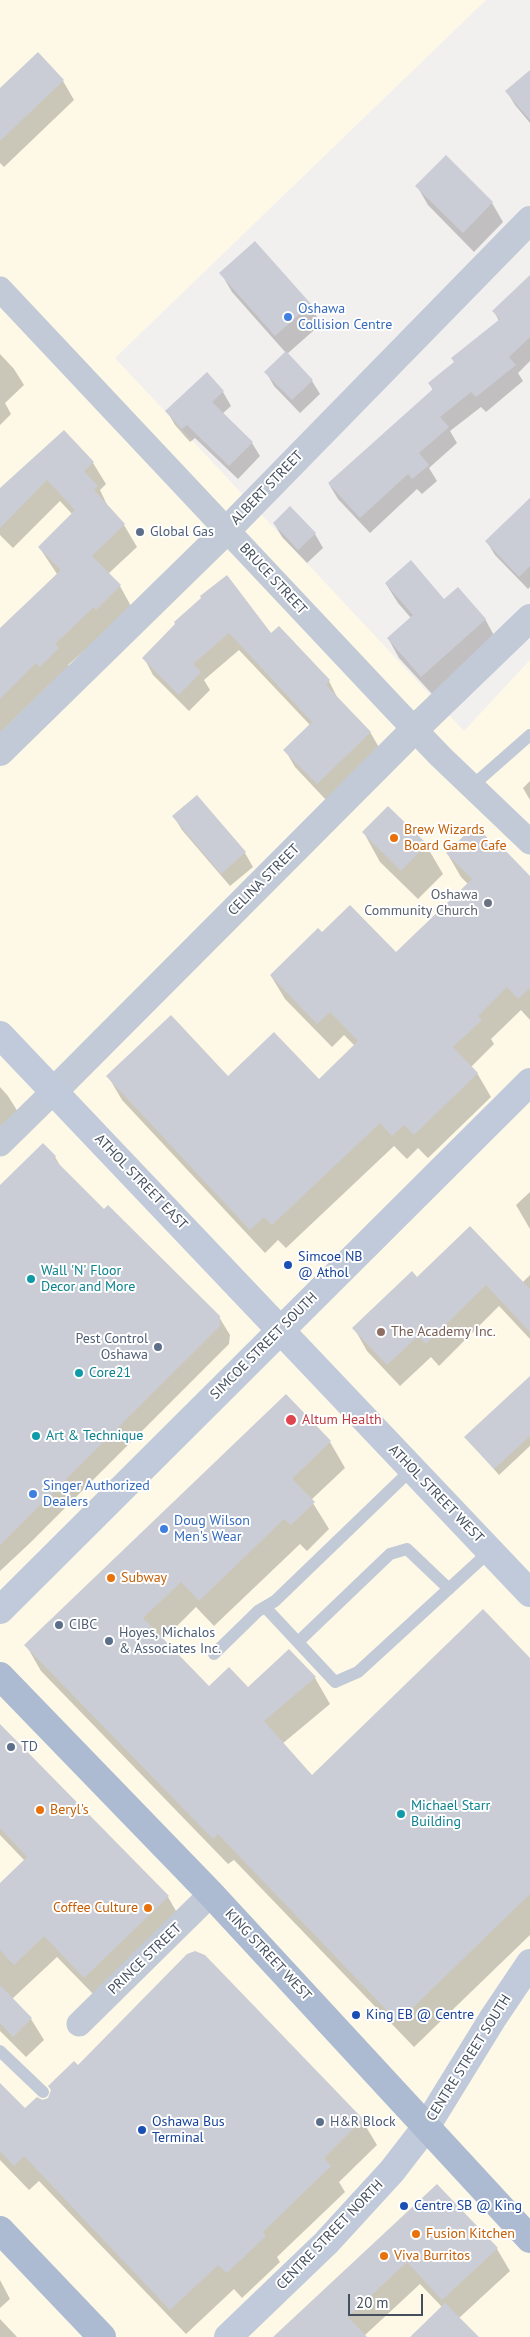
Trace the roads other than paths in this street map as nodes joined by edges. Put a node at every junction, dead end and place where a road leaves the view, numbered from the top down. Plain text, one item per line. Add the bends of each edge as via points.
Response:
1 (530, 220) edge
2 (0, 289) edge
3 (227, 530) junction
4 (530, 618) edge
5 (415, 729) junction
6 (530, 734) edge
7 (0, 752) edge
8 (472, 786) junction
9 (530, 842) edge
10 (0, 1034) edge
11 (530, 1082) edge
12 (54, 1091) junction
13 (0, 1144) edge
14 (280, 1330) junction
15 (412, 1469) junction
16 (490, 1551) junction
17 (449, 1589) junction
18 (530, 1593) edge
19 (265, 1607) junction
20 (0, 1610) edge
21 (298, 1642) junction
22 (214, 1654) dead end
23 (0, 1676) edge
24 (212, 1894) junction
25 (530, 1964) edge
26 (79, 2024) dead end
27 (0, 2051) edge
28 (43, 2092) dead end
29 (426, 2127) junction
30 (0, 2230) edge
31 (530, 2239) edge
32 (102, 2337) edge
33 (228, 2337) edge

1 - 3 street, ALBERT STREET
2 - 3 street, BRUCE STREET
3 - 5 street, BRUCE STREET
3 - 7 street, ALBERT STREET
4 - 5 street, CELINA STREET
5 - 8 street, BRUCE STREET
5 - 12 street, CELINA STREET
6 - 8 lane
8 - 9 street, BRUCE STREET
10 - 12 main road, ATHOL STREET EAST
11 - 14 main road, SIMCOE STREET SOUTH
12 - 13 street, CELINA STREET
12 - 14 main road, ATHOL STREET EAST
14 - 15 main road, ATHOL STREET WEST
14 - 20 main road, SIMCOE STREET SOUTH
15 - 16 main road, ATHOL STREET WEST
15 - 19 lane
16 - 17 lane
16 - 18 main road, ATHOL STREET WEST
17 - 21 lane via 358,1672 335,1682
17 - 21 lane via 406,1549 390,1554
19 - 21 lane
19 - 22 lane
23 - 24 main road, KING STREET WEST
24 - 26 street, PRINCE STREET
24 - 29 main road, KING STREET WEST
25 - 29 main road, CENTRE STREET SOUTH
27 - 28 lane
29 - 31 main road, KING STREET WEST
29 - 33 main road, CENTRE STREET NORTH via 392,2171 326,2243
30 - 32 main road

